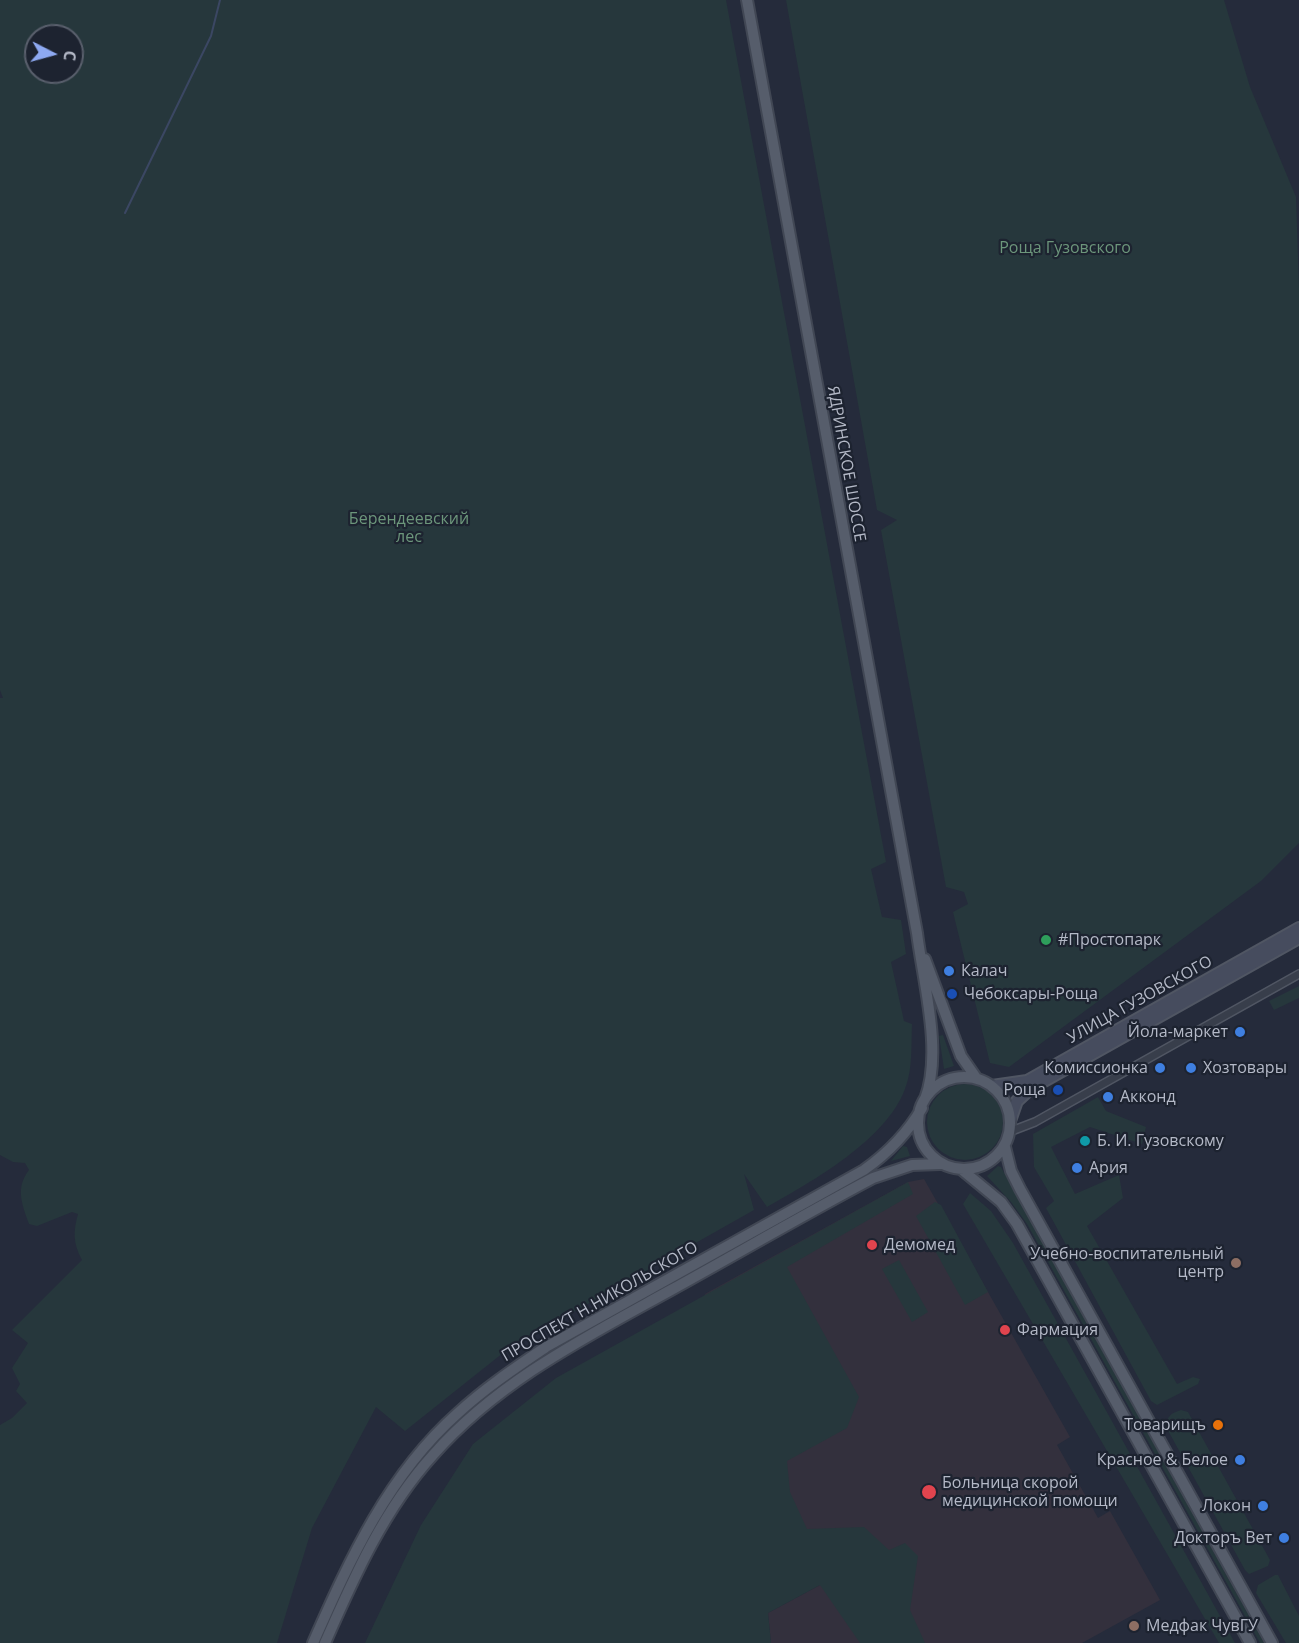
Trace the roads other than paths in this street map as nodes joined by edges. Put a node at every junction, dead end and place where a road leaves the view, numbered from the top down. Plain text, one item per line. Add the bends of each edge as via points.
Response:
1 (747, 0) edge
2 (1299, 928) edge
3 (917, 933) junction
4 (1299, 938) edge
5 (1299, 974) edge
6 (977, 1079) junction
7 (992, 1086) junction
8 (923, 1103) junction
9 (1009, 1127) junction
10 (1005, 1147) junction
11 (940, 1164) junction
12 (962, 1169) junction
13 (313, 1643) edge
14 (325, 1643) edge
15 (1250, 1643) edge
16 (1272, 1643) edge

1 - 3 main road, ЯДРИНСКОЕ ШОССЕ
2 - 7 main road, УЛИЦА ГУЗОВСКОГО via 1026,1081
3 - 6 main road, ЯДРИНСКОЕ ШОССЕ via 961,1056
3 - 8 main road, ЯДРИНСКОЕ ШОССЕ via 931,1042 932,1071
4 - 9 main road, УЛИЦА ГУЗОВСКОГО via 1030,1089 1017,1101
5 - 9 street via 1035,1122
6 - 7 main road
6 - 8 main road via 959,1077 944,1081
7 - 9 main road via 1006,1104
8 - 11 main road via 921,1138 927,1153
8 - 13 main road, ПРОСПЕКТ Н.НИКОЛЬСКОГО via 899,1141 864,1170 546,1347 456,1414 385,1500 348,1564
9 - 10 main road
10 - 12 main road via 984,1166
10 - 16 main road via 1011,1171 1024,1196
11 - 12 main road
11 - 14 main road, ПРОСПЕКТ Н.НИКОЛЬСКОГО via 912,1165 873,1178 510,1384 432,1455 401,1497 368,1549
12 - 15 main road via 1001,1202 1017,1224

